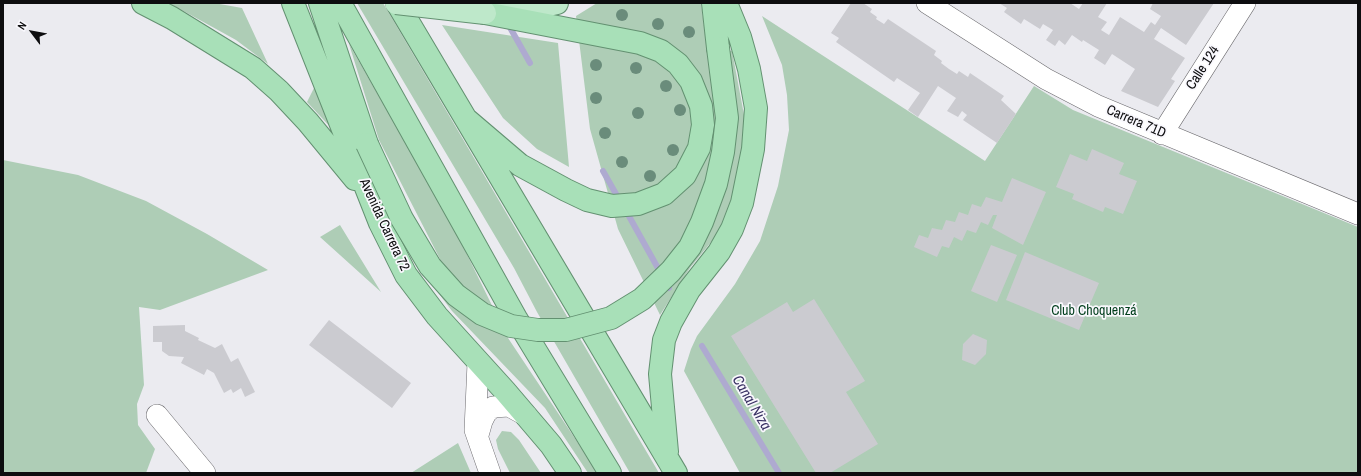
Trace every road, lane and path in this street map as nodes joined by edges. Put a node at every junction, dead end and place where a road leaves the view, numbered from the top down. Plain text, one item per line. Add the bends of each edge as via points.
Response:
1 (143, 3) edge
2 (293, 3) edge
3 (320, 3) edge
4 (340, 3) edge
5 (396, 3) edge
6 (413, 3) edge
7 (557, 3) edge
8 (713, 3) edge
9 (726, 3) edge
10 (927, 3) edge
11 (1245, 3) edge
12 (485, 13) junction
13 (420, 43) junction
14 (466, 119) junction
15 (1162, 134) junction
16 (369, 198) junction
17 (1358, 214) edge
18 (478, 363) junction
19 (156, 415) dead end
20 (527, 416) junction
21 (477, 440) junction
22 (672, 466) edge
23 (204, 473) edge
24 (490, 473) edge
25 (570, 473) edge
26 (610, 473) edge

1 - 16 highway via 179,22 252,68 279,91 308,122
2 - 16 highway, Avenida Carrera 72
3 - 8 highway, bridge via 367,144 402,219 430,266 456,295 482,314 511,326 538,330 566,330 611,318 642,299 671,271 690,247 702,222 717,178 727,118
4 - 26 highway via 518,320
5 - 12 main road, bridge
5 - 13 highway
6 - 13 highway
7 - 12 main road via 522,11
9 - 22 highway via 740,37 756,108 753,149 742,203 732,229 719,252 689,290 664,340 660,374
10 - 15 street, Carrera 71D via 1065,90
11 - 15 street, Calle 124
12 - 14 highway via 640,43 661,51 678,64 692,80 701,106 703,125 699,148 685,175 664,194 638,204 612,206 587,200 520,165
13 - 14 highway
14 - 22 highway
15 - 17 street, Carrera 71D
16 - 18 highway, Avenida Carrera 72 via 390,247 406,275
18 - 20 highway, Avenida Carrera 72
18 - 21 street via 474,420
19 - 23 street
20 - 21 street via 509,406 493,407 482,421
20 - 25 highway, Avenida Carrera 72
21 - 24 street

